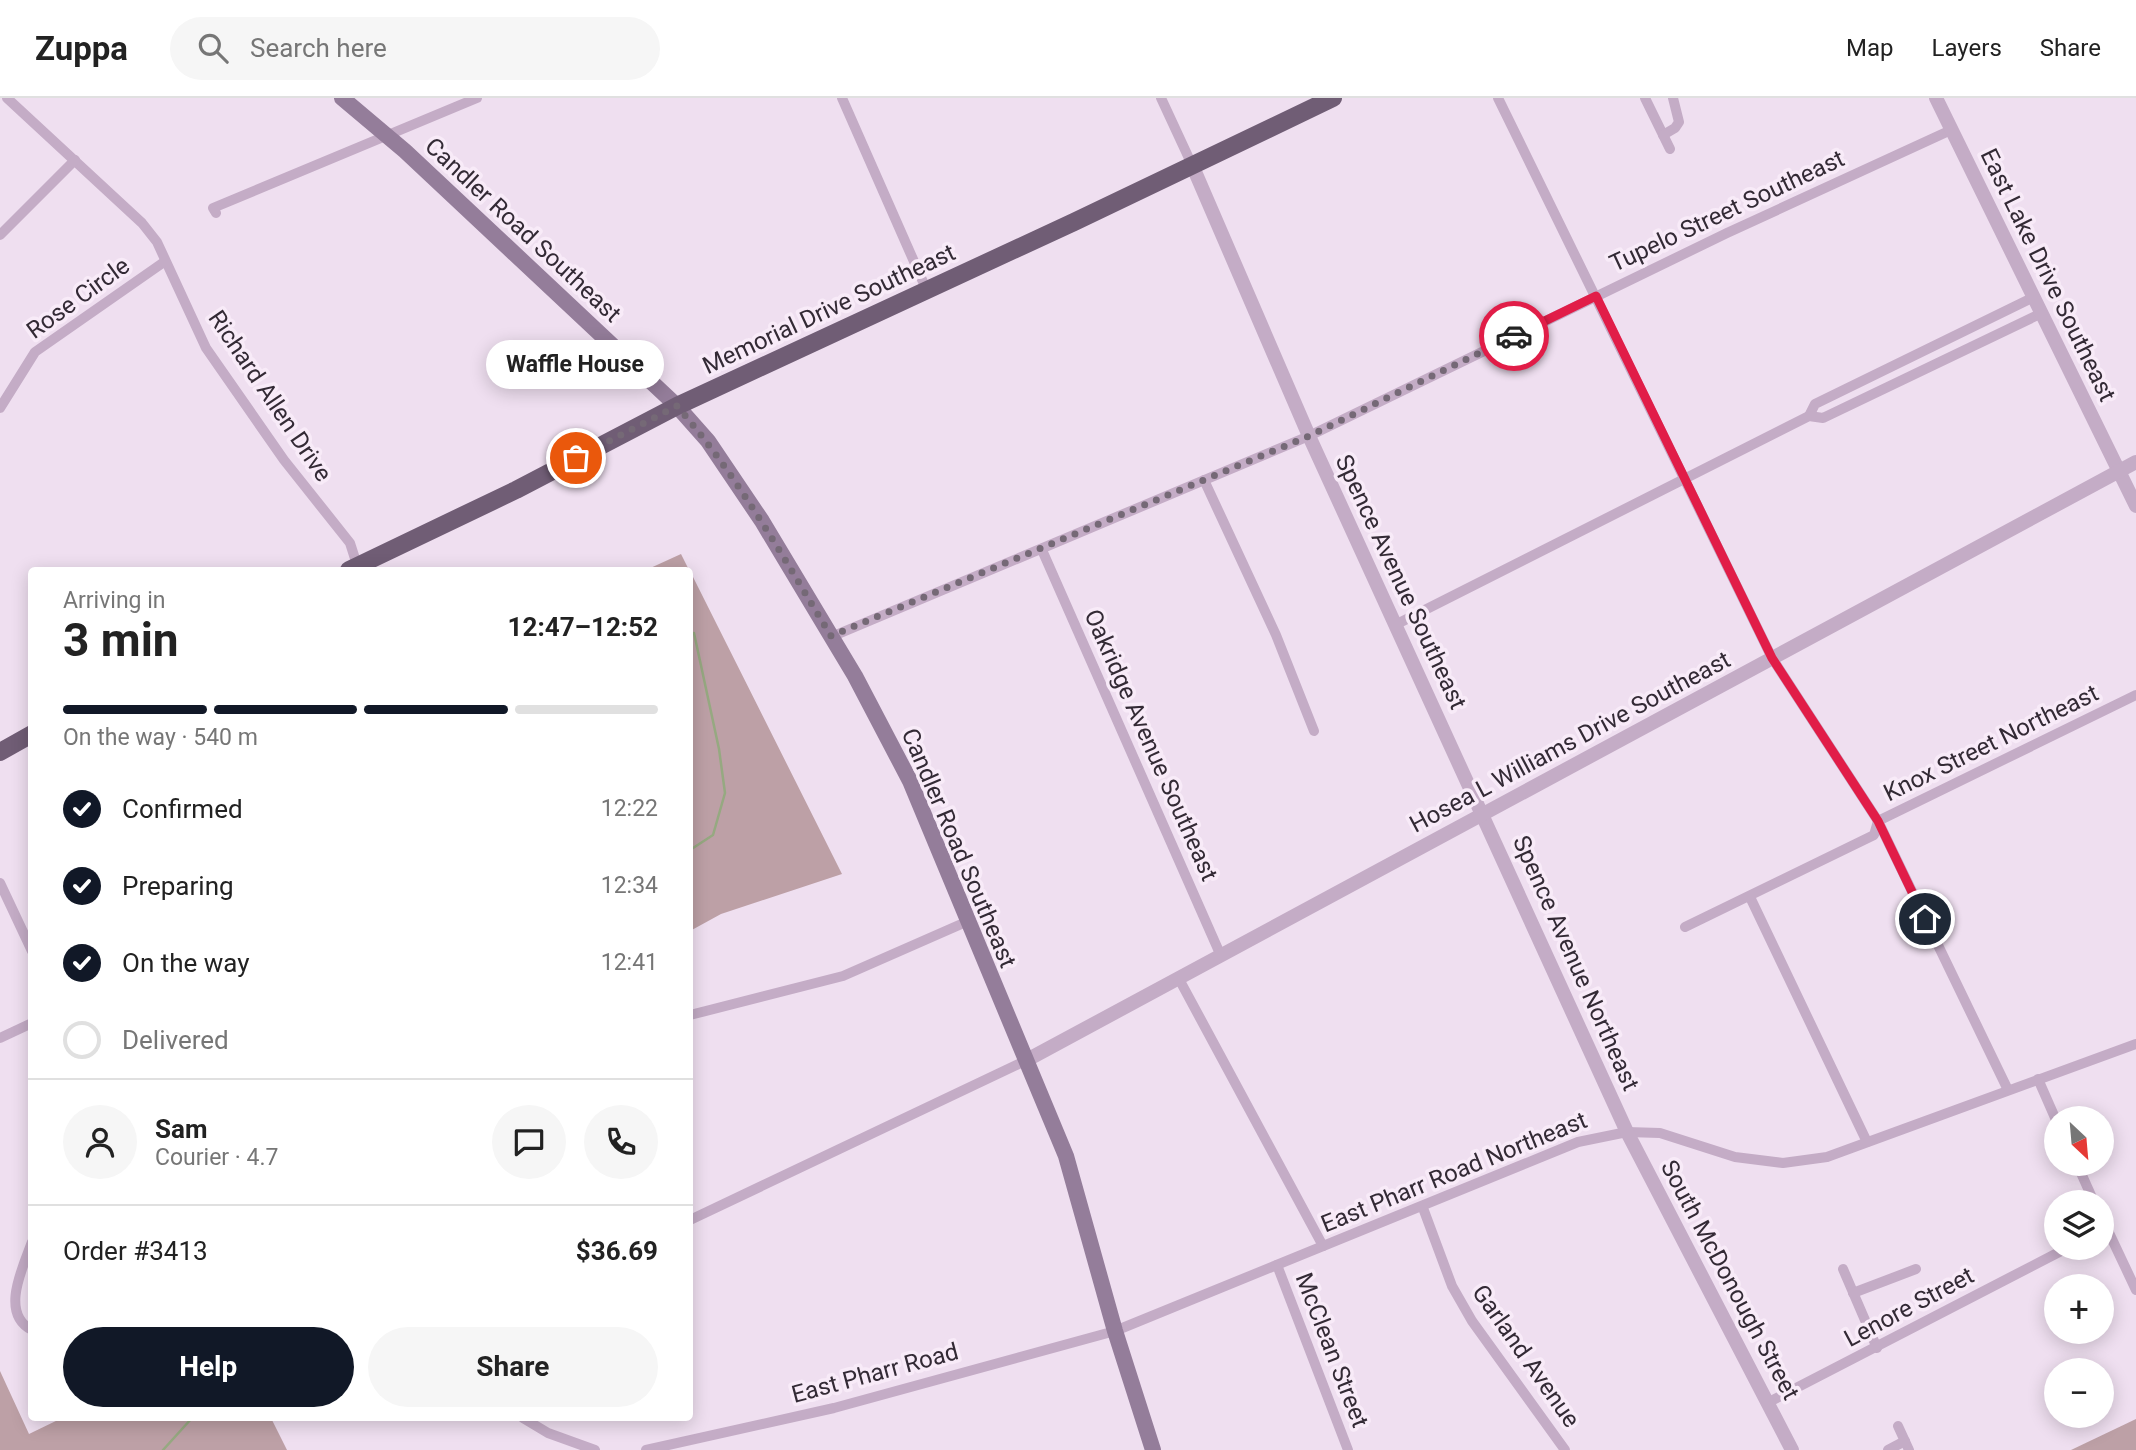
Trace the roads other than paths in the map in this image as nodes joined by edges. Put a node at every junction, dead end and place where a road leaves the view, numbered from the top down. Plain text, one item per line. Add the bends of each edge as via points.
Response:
1 (7, 98) edge
2 (342, 98) edge
3 (477, 98) edge
4 (842, 98) edge
5 (1161, 98) edge
6 (1333, 98) edge
7 (1498, 98) edge
8 (1645, 98) edge
9 (1673, 98) edge
10 (1936, 98) edge
11 (1951, 131) junction
12 (388, 135) junction
13 (1663, 135) junction
14 (1670, 149) dead end
15 (75, 160) junction
16 (1193, 167) junction
17 (216, 214) dead end
18 (0, 235) edge
19 (164, 262) junction
20 (927, 291) junction
21 (1596, 296) junction
22 (2034, 297) junction
23 (2042, 313) junction
24 (677, 406) junction
25 (0, 408) edge
26 (1809, 416) junction
27 (1309, 436) junction
28 (2136, 462) edge
29 (2119, 471) junction
30 (1686, 479) junction
31 (1205, 480) junction
32 (2136, 506) edge
33 (1042, 550) junction
34 (355, 567) edge
35 (359, 567) edge
36 (1395, 625) junction
37 (831, 636) junction
38 (1772, 658) junction
39 (2136, 695) edge
40 (1314, 731) dead end
41 (28, 736) edge
42 (0, 752) edge
43 (1484, 814) junction
44 (1878, 821) junction
45 (0, 883) edge
46 (1749, 897) junction
47 (966, 922) junction
48 (1685, 927) dead end
49 (28, 942) edge
50 (1220, 956) junction
51 (1179, 979) junction
52 (693, 1014) edge
53 (28, 1025) edge
54 (0, 1038) edge
55 (2136, 1044) edge
56 (1025, 1061) junction
57 (2038, 1079) junction
58 (2008, 1090) junction
59 (2050, 1106) edge
60 (1627, 1132) junction
61 (1867, 1142) junction
62 (1423, 1208) junction
63 (693, 1219) edge
64 (1323, 1247) junction
65 (2114, 1247) edge
66 (28, 1254) edge
67 (2044, 1260) edge
68 (1277, 1265) junction
69 (1843, 1269) dead end
70 (1916, 1269) dead end
71 (2136, 1290) edge
72 (1853, 1293) junction
73 (28, 1327) edge
74 (1115, 1331) junction
75 (1877, 1348) junction
76 (1769, 1402) junction
77 (528, 1421) edge
78 (1898, 1426) dead end
79 (1907, 1445) edge
80 (595, 1450) edge
81 (646, 1450) edge
82 (1153, 1450) edge
83 (1348, 1450) edge
84 (1565, 1450) edge
85 (1792, 1450) edge
86 (1888, 1450) edge

1 - 15 street, Richard Allen Drive
2 - 12 main road, Candler Road Southeast
3 - 12 street
4 - 20 street
5 - 16 street, Spence Avenue Southeast
6 - 16 main road, Memorial Drive Southeast
7 - 21 street
8 - 13 street
9 - 13 street via 1679,122
10 - 11 street, East Lake Drive Southeast
11 - 21 street, Tupelo Street Southeast
11 - 22 street, East Lake Drive Southeast
12 - 17 street via 214,208
12 - 24 main road, Candler Road Southeast
13 - 14 street
15 - 18 street
15 - 19 street, Richard Allen Drive via 142,223 157,242
16 - 20 main road, Memorial Drive Southeast
16 - 27 street, Spence Avenue Southeast
19 - 25 street, Rose Circle via 35,352
19 - 34 street, Richard Allen Drive via 206,348 284,460 350,543
20 - 24 main road, Memorial Drive Southeast
21 - 27 street, Tupelo Street Southeast
21 - 30 street
22 - 23 street, East Lake Drive Southeast
22 - 26 street via 1815,404
23 - 26 street via 1823,418
23 - 29 street, East Lake Drive Southeast
24 - 35 main road, Memorial Drive Southeast
24 - 37 main road, Candler Road Southeast via 708,441 762,521
26 - 30 street
27 - 31 street, Tupelo Street Southeast
27 - 36 street, Spence Avenue Southeast
28 - 29 street, Hosea L Williams Drive Southeast
29 - 32 street, East Lake Drive Southeast
29 - 38 street, Hosea L Williams Drive Southeast
30 - 36 street
30 - 38 street
31 - 33 street, Tupelo Street Southeast
31 - 40 street
33 - 37 street, Tupelo Street Southeast
33 - 50 street, Oakridge Avenue Southeast
36 - 43 street, Spence Avenue Southeast
37 - 47 main road, Candler Road Southeast via 910,781
38 - 43 street, Hosea L Williams Drive Southeast
38 - 44 street
39 - 44 street, Knox Street Northeast
41 - 42 main road
43 - 50 street, Hosea L Williams Drive Southeast
43 - 60 street, Spence Avenue Northeast
44 - 46 street, Knox Street Northeast via 1874,835
44 - 58 street
45 - 49 street
46 - 48 street, Knox Street Northeast
46 - 61 street
47 - 52 street via 843,976
47 - 56 main road, Candler Road Southeast
50 - 51 street, Hosea L Williams Drive Southeast
51 - 56 street, Hosea L Williams Drive Southeast
51 - 64 street
53 - 54 street
55 - 57 street, East Pharr Road Northeast
56 - 63 street
56 - 74 main road, Candler Road Southeast via 1066,1156
57 - 58 street, East Pharr Road Northeast
57 - 59 street
58 - 61 street, East Pharr Road Northeast
60 - 61 street, East Pharr Road Northeast via 1660,1133 1735,1157 1783,1163 1827,1157
60 - 62 street, East Pharr Road Northeast via 1578,1142
60 - 76 street, South McDonough Street
62 - 64 street, East Pharr Road Northeast
62 - 84 street, Garland Avenue via 1452,1286 1472,1321
64 - 68 street, East Pharr Road Northeast
65 - 71 street
66 - 73 street via 11,1303 16,1318
67 - 75 street, Lenore Street
68 - 74 street, East Pharr Road Northeast
68 - 83 street, McClean Street
69 - 72 street
70 - 72 street
72 - 75 street
74 - 81 street, East Pharr Road via 759,1427
74 - 82 main road, Candler Road Southeast
75 - 76 street, Lenore Street
76 - 85 street, South McDonough Street
77 - 80 street
78 - 79 street
79 - 86 street

